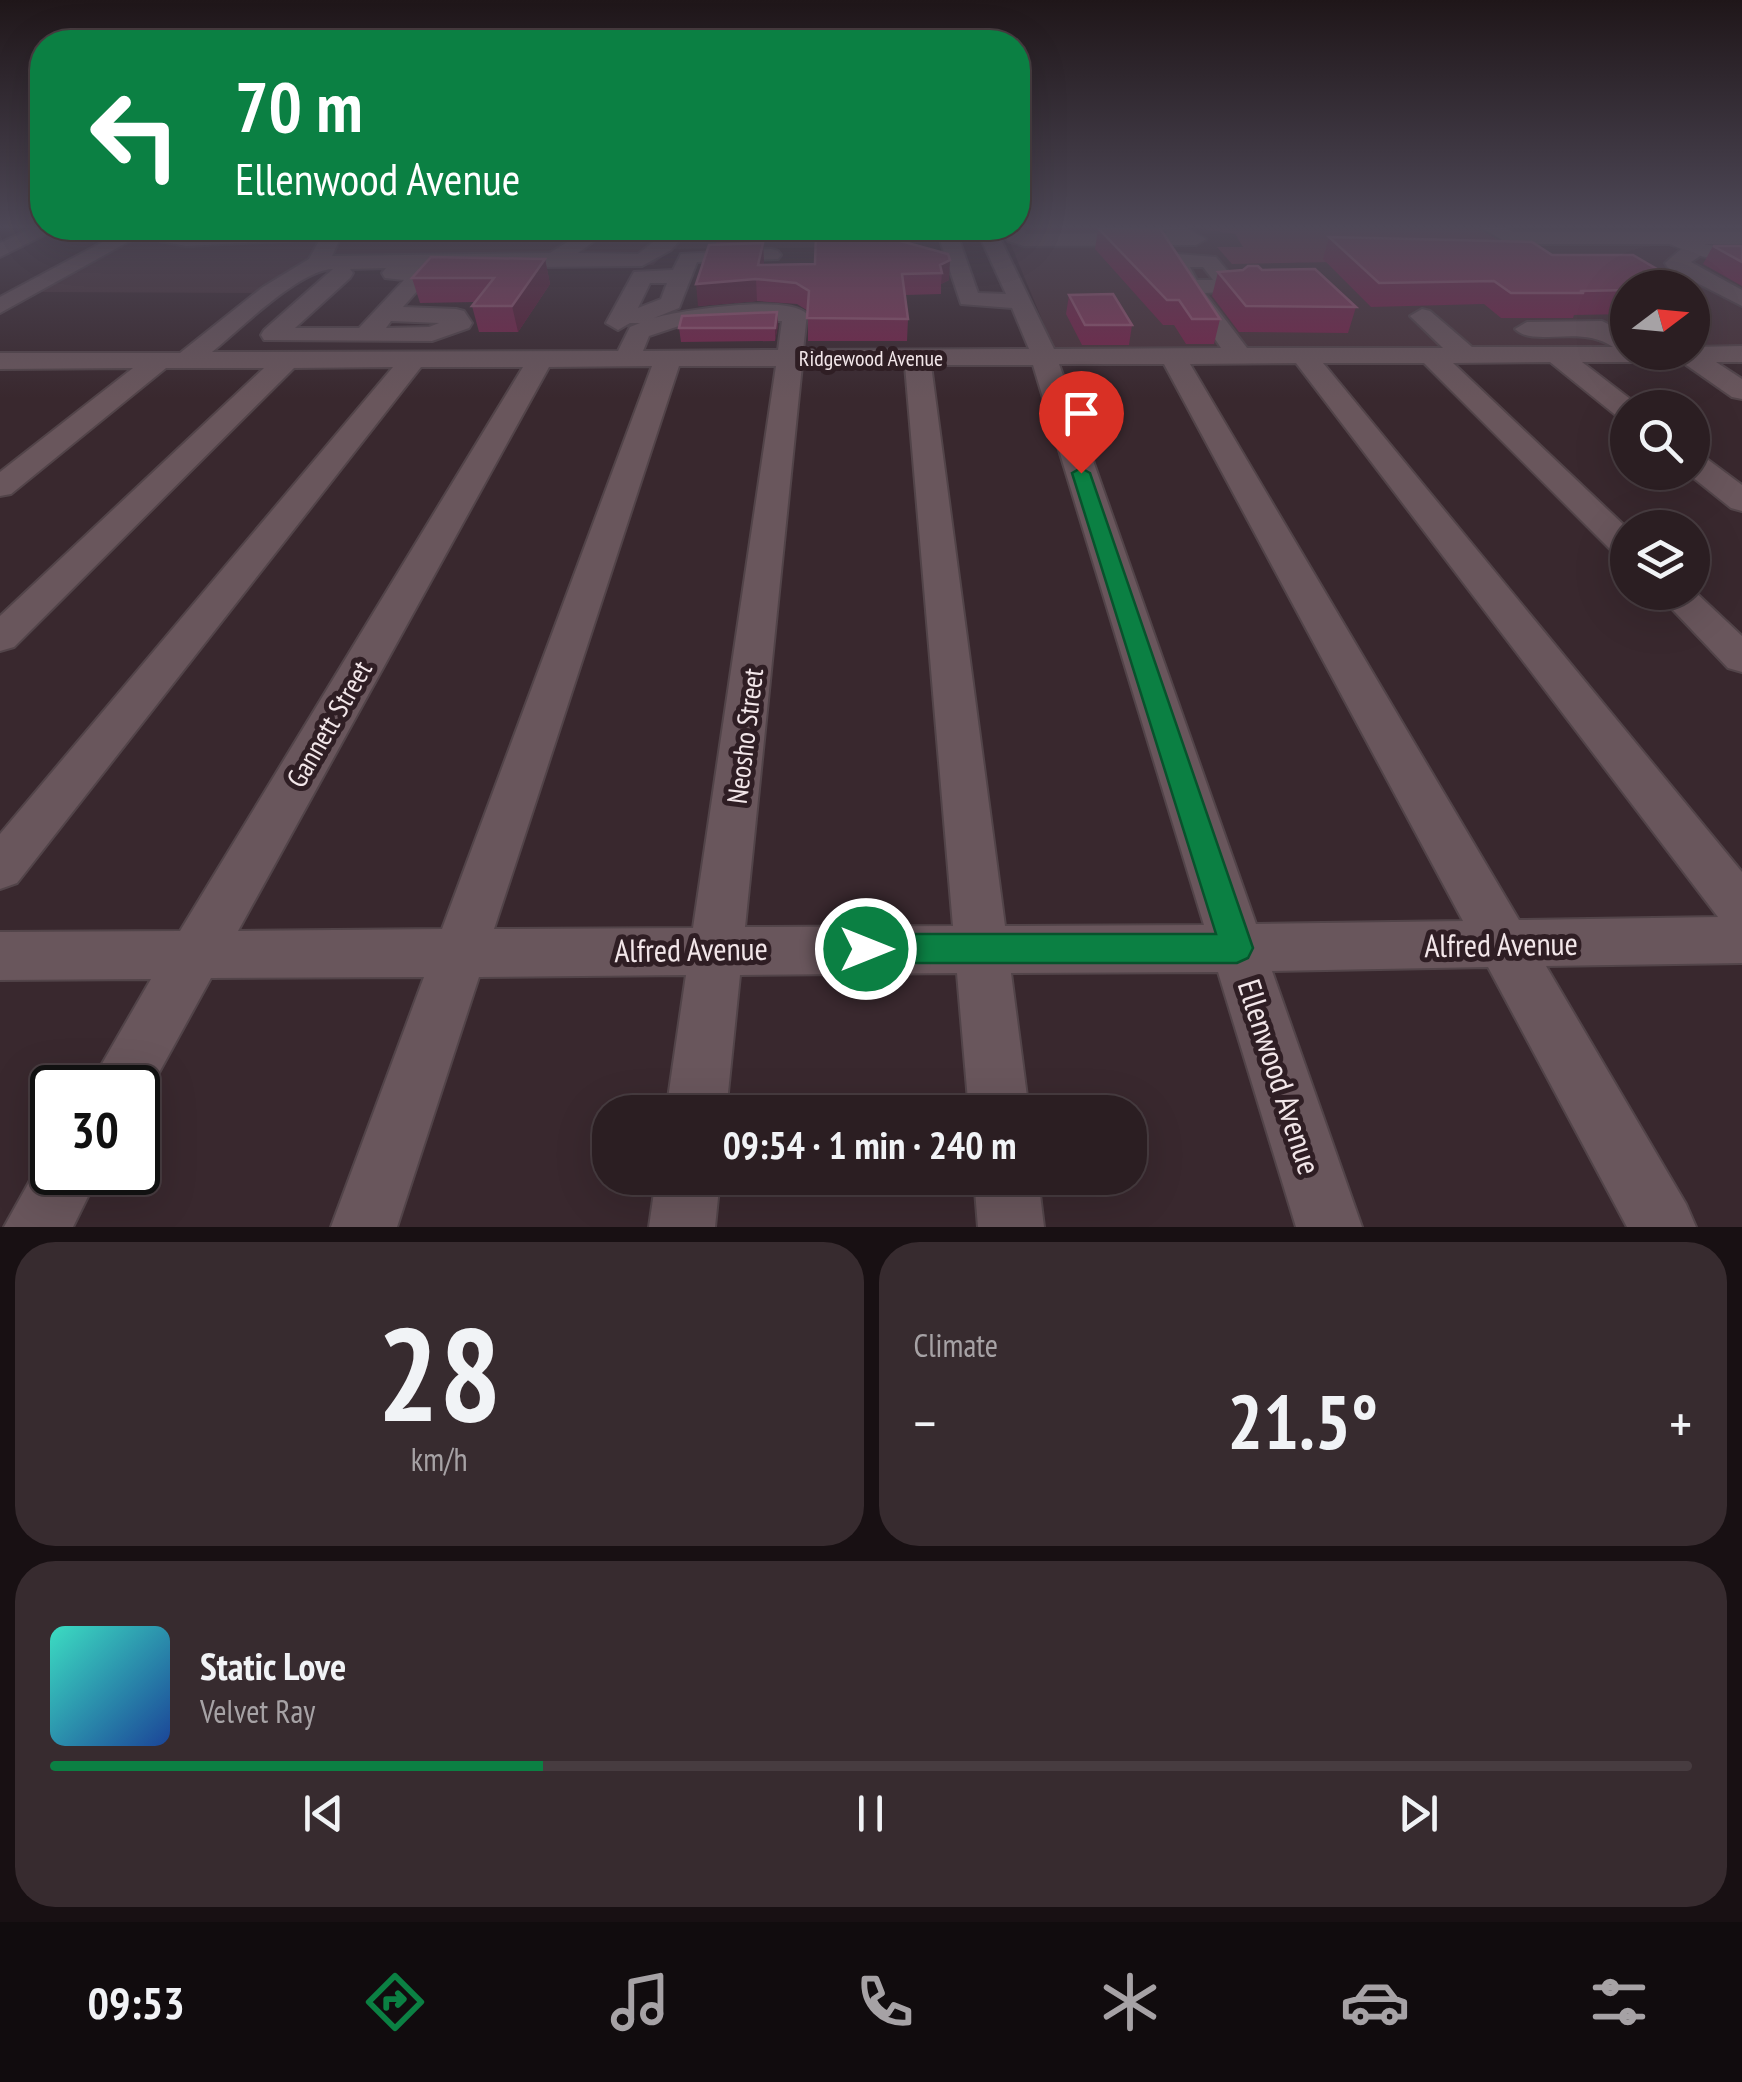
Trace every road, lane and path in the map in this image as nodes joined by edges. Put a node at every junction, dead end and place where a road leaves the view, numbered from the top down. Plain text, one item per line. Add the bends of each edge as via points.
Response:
1 (42, 283) edge
2 (286, 283) edge
3 (330, 283) edge
4 (413, 283) edge
5 (639, 283) edge
6 (679, 283) edge
7 (963, 283) edge
8 (1011, 283) edge
9 (1714, 283) edge
10 (1191, 287) edge
11 (1742, 299) edge
12 (1020, 302) junction
13 (0, 306) edge
14 (385, 314) junction
15 (1422, 316) dead end
16 (618, 323) junction
17 (1527, 329) dead end
18 (1610, 334) edge
19 (366, 335) junction
20 (1292, 351) junction
21 (1610, 353) edge
22 (1710, 354) edge
23 (1742, 354) edge
24 (1240, 356) junction
25 (1430, 356) junction
26 (1466, 356) junction
27 (1558, 356) junction
28 (917, 357) junction
29 (1173, 357) junction
30 (1043, 358) junction
31 (632, 359) junction
32 (792, 359) junction
33 (0, 360) edge
34 (35, 360) junction
35 (174, 360) junction
36 (287, 360) junction
37 (414, 360) junction
38 (540, 360) junction
39 (1710, 369) edge
40 (0, 384) edge
41 (1742, 391) edge
42 (1610, 397) edge
43 (1710, 476) edge
44 (0, 487) edge
45 (1742, 501) edge
46 (1610, 531) edge
47 (1692, 610) edge
48 (0, 638) edge
49 (1742, 659) edge
50 (0, 869) edge
51 (1742, 908) edge
52 (1742, 940) edge
53 (1504, 945) junction
54 (983, 948) junction
55 (1237, 948) junction
56 (718, 949) junction
57 (458, 952) junction
58 (196, 955) junction
59 (0, 956) edge
60 (131, 1065) edge
61 (698, 1095) edge
62 (997, 1095) edge
63 (55, 1195) edge
64 (686, 1195) edge
65 (1008, 1195) edge
66 (37, 1227) edge
67 (364, 1227) edge
68 (682, 1227) edge
69 (1011, 1227) edge
70 (1329, 1227) edge
71 (1662, 1227) edge

1 - 13 street
2 - 35 street
3 - 19 street via 273,335
4 - 14 street
5 - 16 street
6 - 16 street via 672,303
7 - 12 street via 969,299
8 - 12 street, Ellenwood Avenue
9 - 11 street
10 - 24 street
12 - 30 street, Ellenwood Avenue
14 - 19 street
14 - 19 street via 446,314 460,322 432,334
15 - 26 street
16 - 31 street
17 - 18 street via 1602,328
20 - 24 street, Ridgewood Avenue
20 - 25 street, Ridgewood Avenue
20 - 51 street
21 - 27 street, Ridgewood Avenue
22 - 23 street, Ridgewood Avenue
24 - 29 street, Ridgewood Avenue
25 - 26 street, Ridgewood Avenue
25 - 46 street
26 - 27 street, Ridgewood Avenue
27 - 42 street
28 - 30 street, Ridgewood Avenue
28 - 32 street, Ridgewood Avenue
28 - 54 street
29 - 30 street, Ridgewood Avenue
29 - 53 street
30 - 55 street, Ellenwood Avenue
31 - 32 street, Ridgewood Avenue
31 - 32 street, Neosho Street via 639,332 687,316 795,314
31 - 38 street, Ridgewood Avenue
31 - 57 street
32 - 56 street, Neosho Street
33 - 34 street, Ridgewood Avenue
34 - 35 street, Ridgewood Avenue
34 - 40 street
35 - 36 street, Ridgewood Avenue
35 - 44 street
36 - 37 street, Ridgewood Avenue
36 - 48 street
37 - 38 street, Ridgewood Avenue
37 - 50 street
38 - 58 street, Gannett Street
39 - 41 street
43 - 45 street
47 - 49 street
52 - 53 street, Alfred Avenue
53 - 55 street, Alfred Avenue
53 - 71 street
54 - 55 street, Alfred Avenue
54 - 56 street, Alfred Avenue
54 - 62 street
55 - 70 street, Ellenwood Avenue
56 - 57 street, Alfred Avenue
56 - 61 street, Neosho Street
57 - 58 street, Alfred Avenue
57 - 67 street
58 - 59 street, Alfred Avenue
58 - 60 street, Gannett Street
63 - 66 street
64 - 68 street
65 - 69 street

